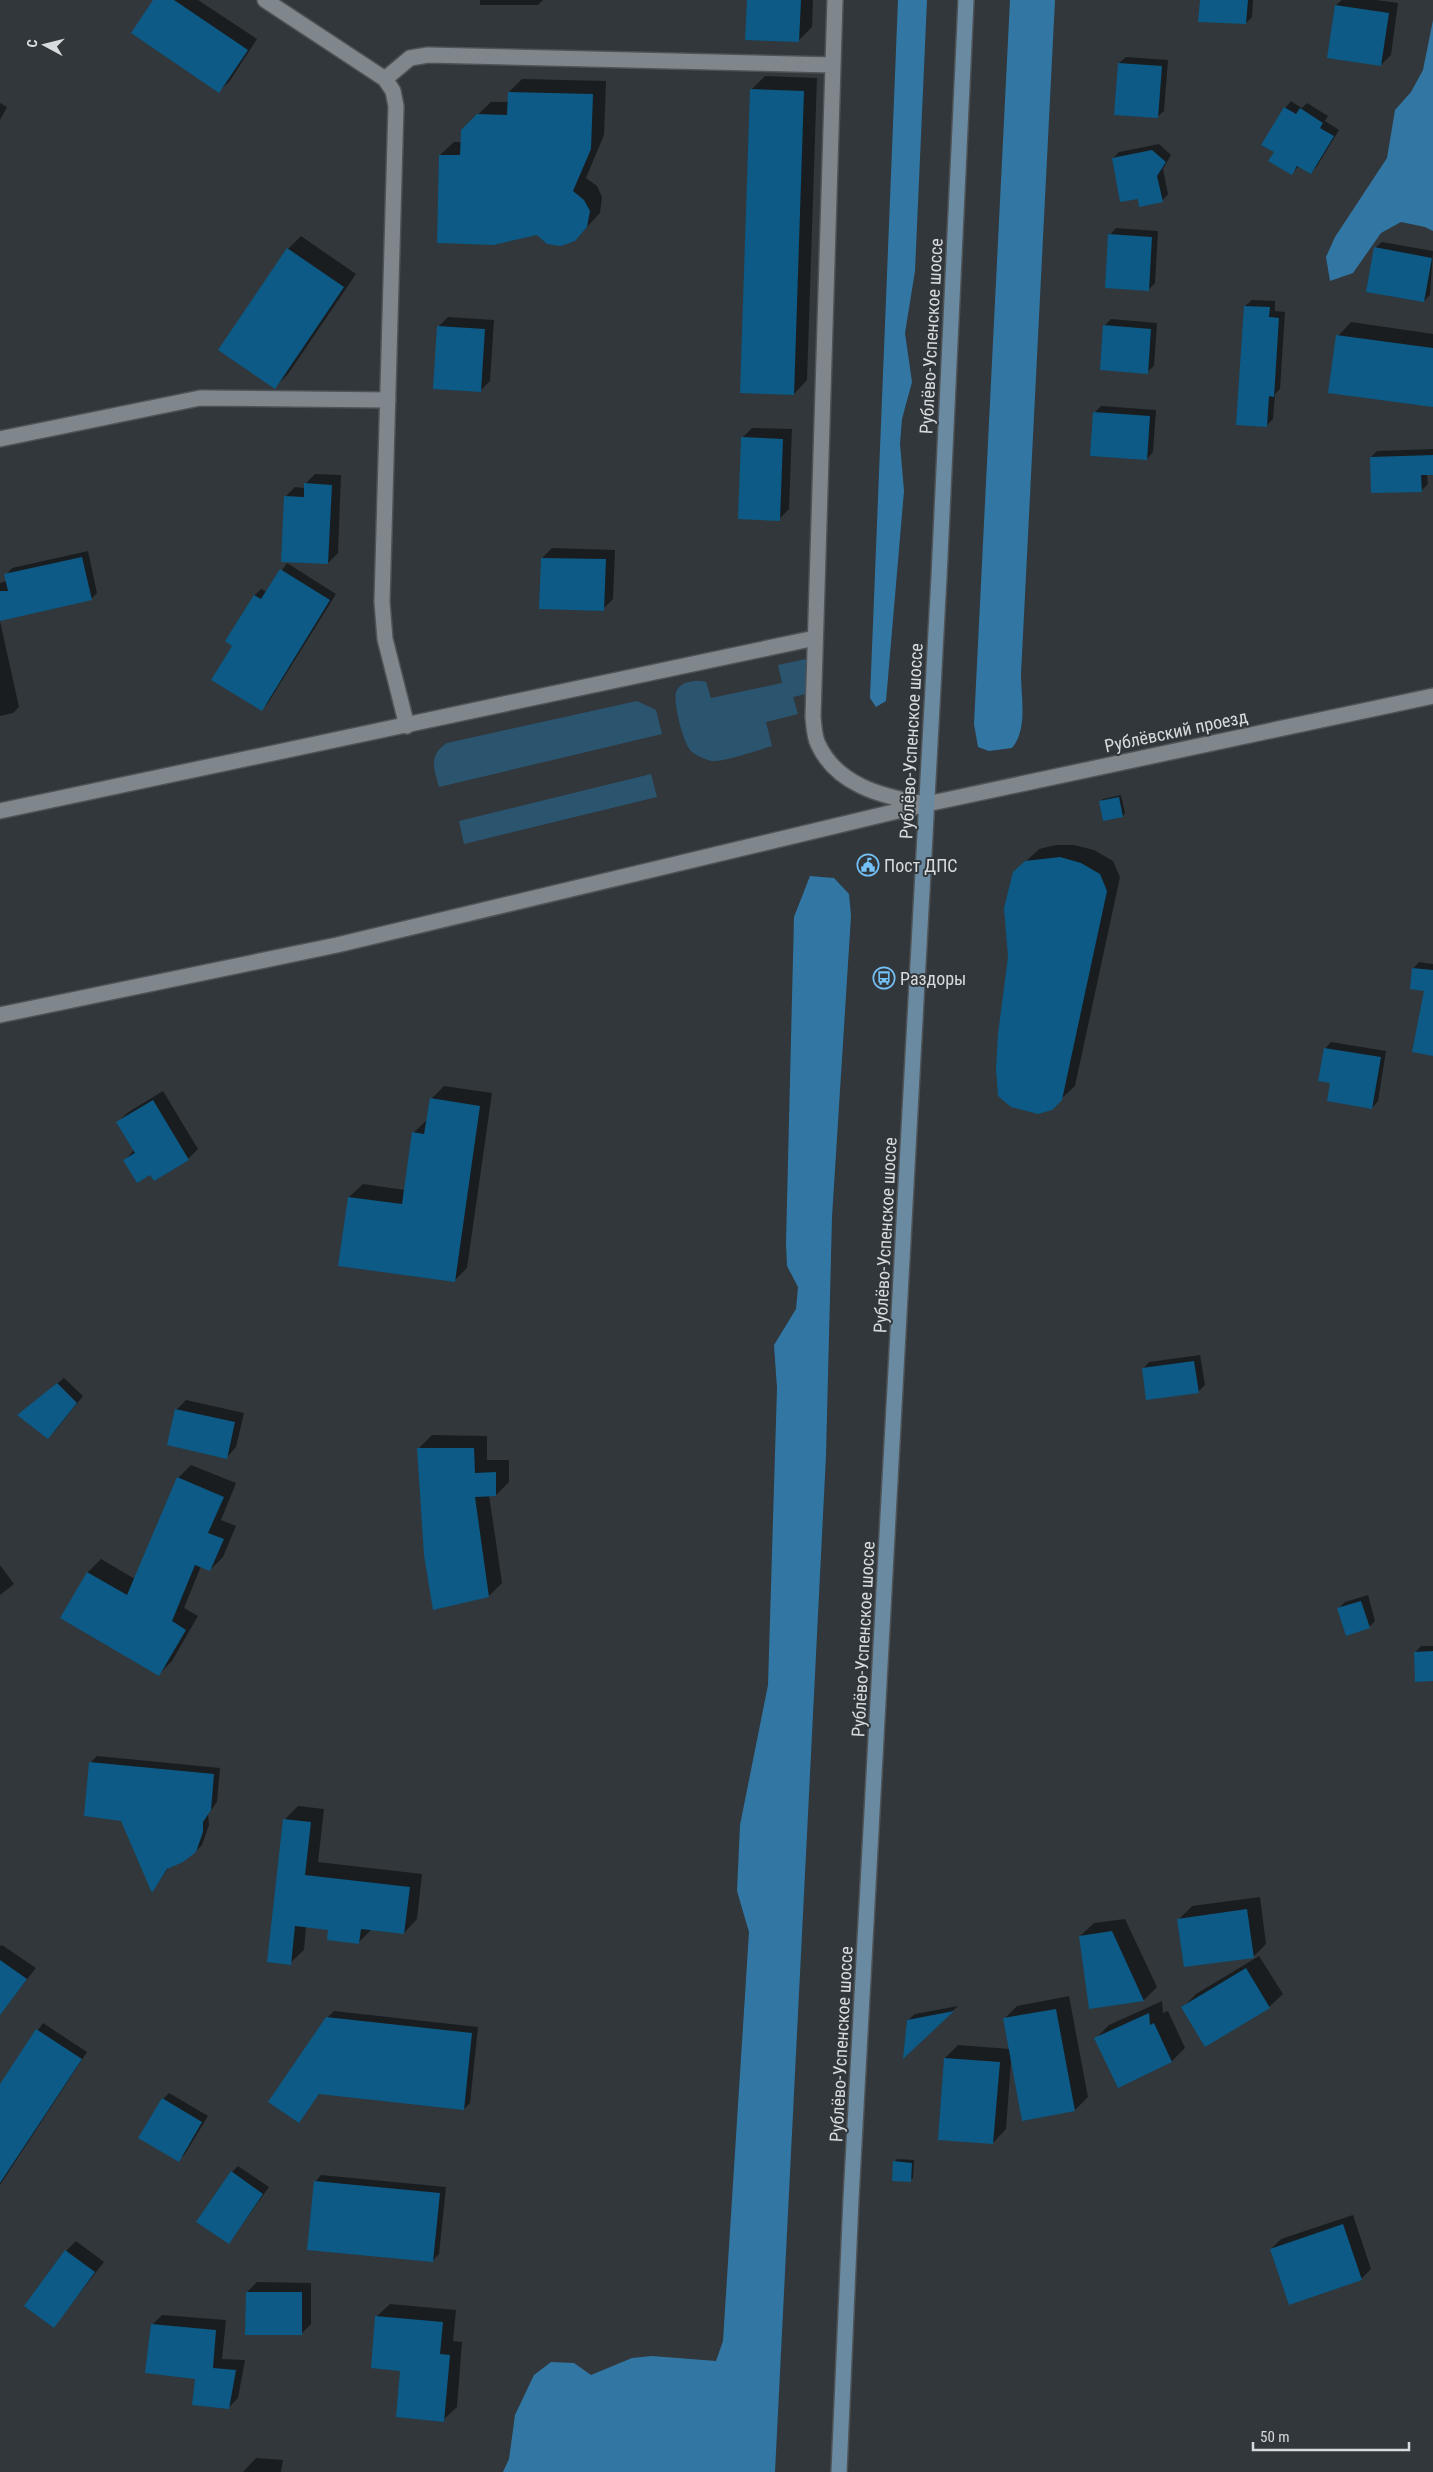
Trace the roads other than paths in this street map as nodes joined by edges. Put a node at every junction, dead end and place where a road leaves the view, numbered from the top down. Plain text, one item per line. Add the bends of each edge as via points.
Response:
1 (265, 0) edge
2 (835, 0) edge
3 (966, 0) edge
4 (833, 65) junction
5 (385, 79) junction
6 (388, 400) junction
7 (0, 439) edge
8 (816, 638) junction
9 (1433, 696) edge
10 (407, 726) junction
11 (927, 804) junction
12 (0, 812) edge
13 (0, 1015) edge
14 (839, 2472) edge

1 - 5 street
2 - 4 street
3 - 11 main road, Рублёво-Успенское шоссе
4 - 5 street via 428,55 410,58
4 - 8 street
5 - 6 street via 393,90 396,106
6 - 7 street via 200,398
6 - 10 street via 382,602 385,640
8 - 10 street
8 - 11 street via 813,717 817,742 831,765 858,786 890,798
9 - 11 street, Рублёвский проезд
10 - 12 street
11 - 13 street, Рублёвский проезд via 337,945
11 - 14 main road, Рублёво-Успенское шоссе

